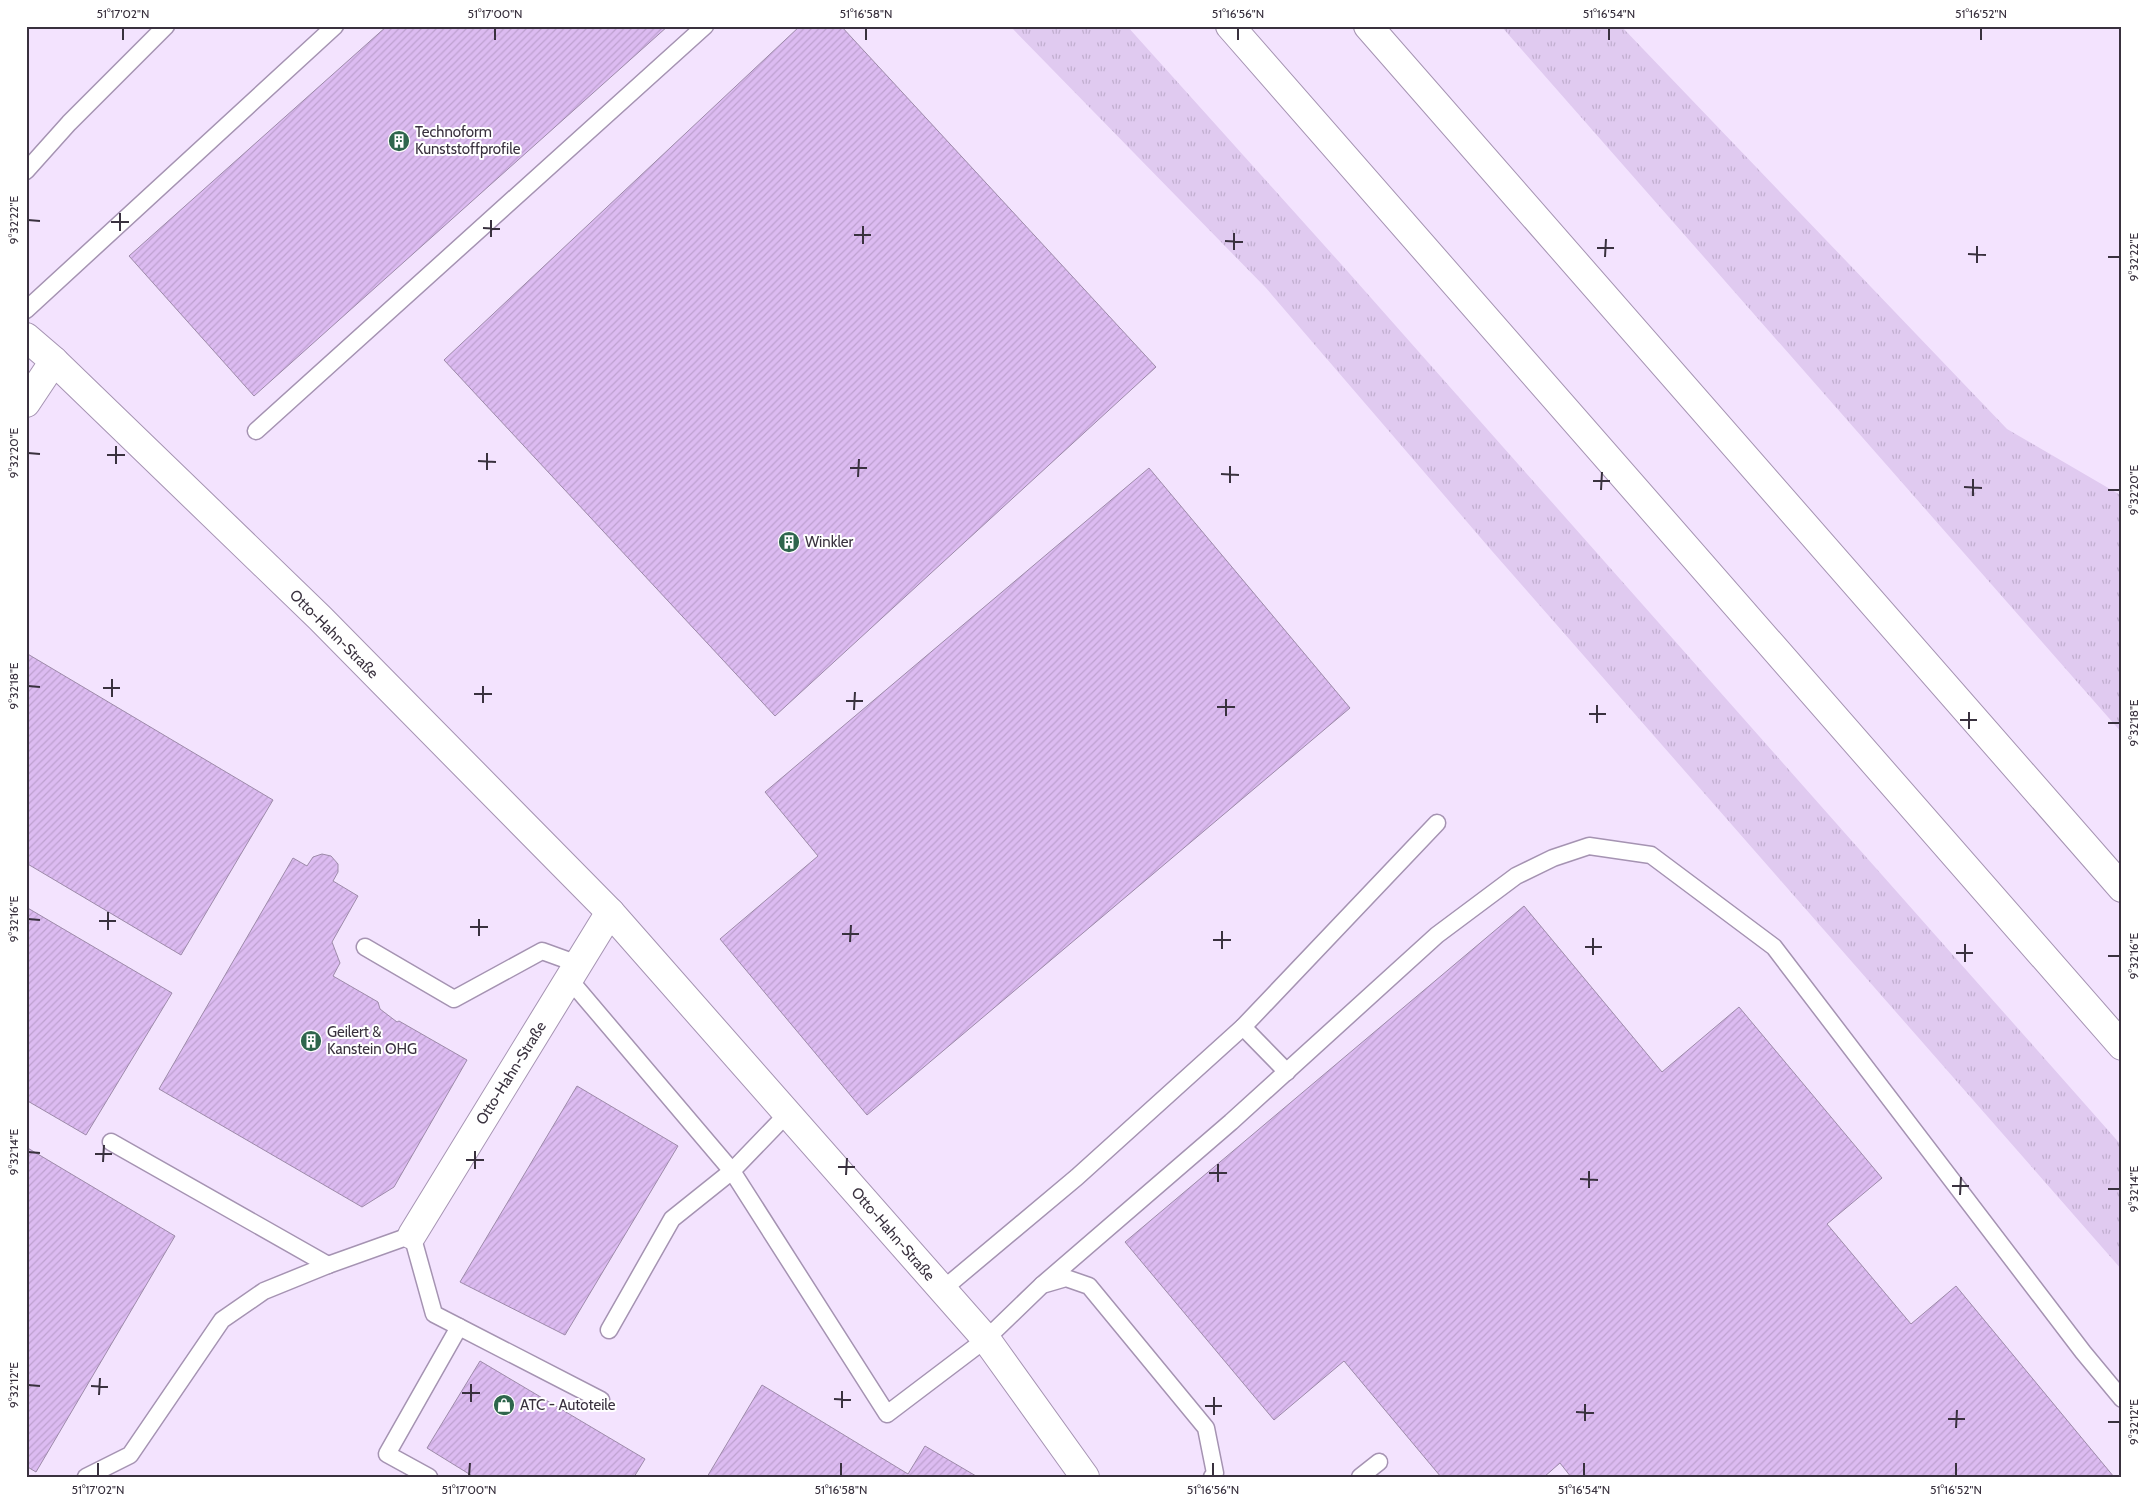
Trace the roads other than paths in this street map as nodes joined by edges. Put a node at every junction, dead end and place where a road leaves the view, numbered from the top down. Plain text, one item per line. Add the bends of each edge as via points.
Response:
1 (166, 26) edge
2 (335, 26) edge
3 (705, 26) edge
4 (1230, 26) edge
5 (1368, 26) edge
6 (26, 171) edge
7 (26, 310) edge
8 (26, 337) edge
9 (54, 361) junction
10 (26, 402) edge
11 (256, 431) dead end
12 (1437, 823) dead end
13 (2122, 888) edge
14 (610, 912) junction
15 (365, 947) dead end
16 (573, 972) junction
17 (1243, 1027) junction
18 (2122, 1046) edge
19 (1287, 1072) junction
20 (787, 1114) junction
21 (111, 1142) dead end
22 (732, 1171) junction
23 (412, 1235) junction
24 (328, 1265) junction
25 (1042, 1286) junction
26 (942, 1290) junction
27 (459, 1327) junction
28 (609, 1330) dead end
29 (986, 1340) junction
30 (2122, 1399) edge
31 (601, 1400) dead end
32 (1379, 1462) dead end
33 (1216, 1476) edge
34 (86, 1477) edge
35 (429, 1477) edge
36 (1084, 1477) edge
37 (1360, 1477) edge

1 - 6 lane
2 - 7 lane
3 - 11 lane
4 - 18 main road
5 - 13 main road
8 - 9 main road, Otto-Hahn-Straße
9 - 10 main road
9 - 14 main road, Otto-Hahn-Straße via 320,618
12 - 17 lane
14 - 16 main road, Otto-Hahn-Straße
14 - 20 main road, Otto-Hahn-Straße
15 - 16 lane via 454,999 542,951
16 - 22 lane
16 - 23 main road, Otto-Hahn-Straße
17 - 19 lane
17 - 26 lane via 1077,1177
19 - 25 lane
19 - 30 lane via 1437,935 1516,876 1553,858 1589,846 1651,854 1774,947
20 - 22 lane
20 - 26 main road, Otto-Hahn-Straße
21 - 24 lane
22 - 28 lane via 672,1220
22 - 29 lane via 887,1414
23 - 24 lane
23 - 27 lane via 434,1314
24 - 34 lane via 264,1291 222,1320 130,1454
25 - 29 lane
25 - 33 lane via 1066,1278 1089,1286 1206,1428
26 - 29 main road, Otto-Hahn-Straße
27 - 31 lane
27 - 35 lane via 386,1454
29 - 36 main road, Otto-Hahn-Straße
32 - 37 lane

